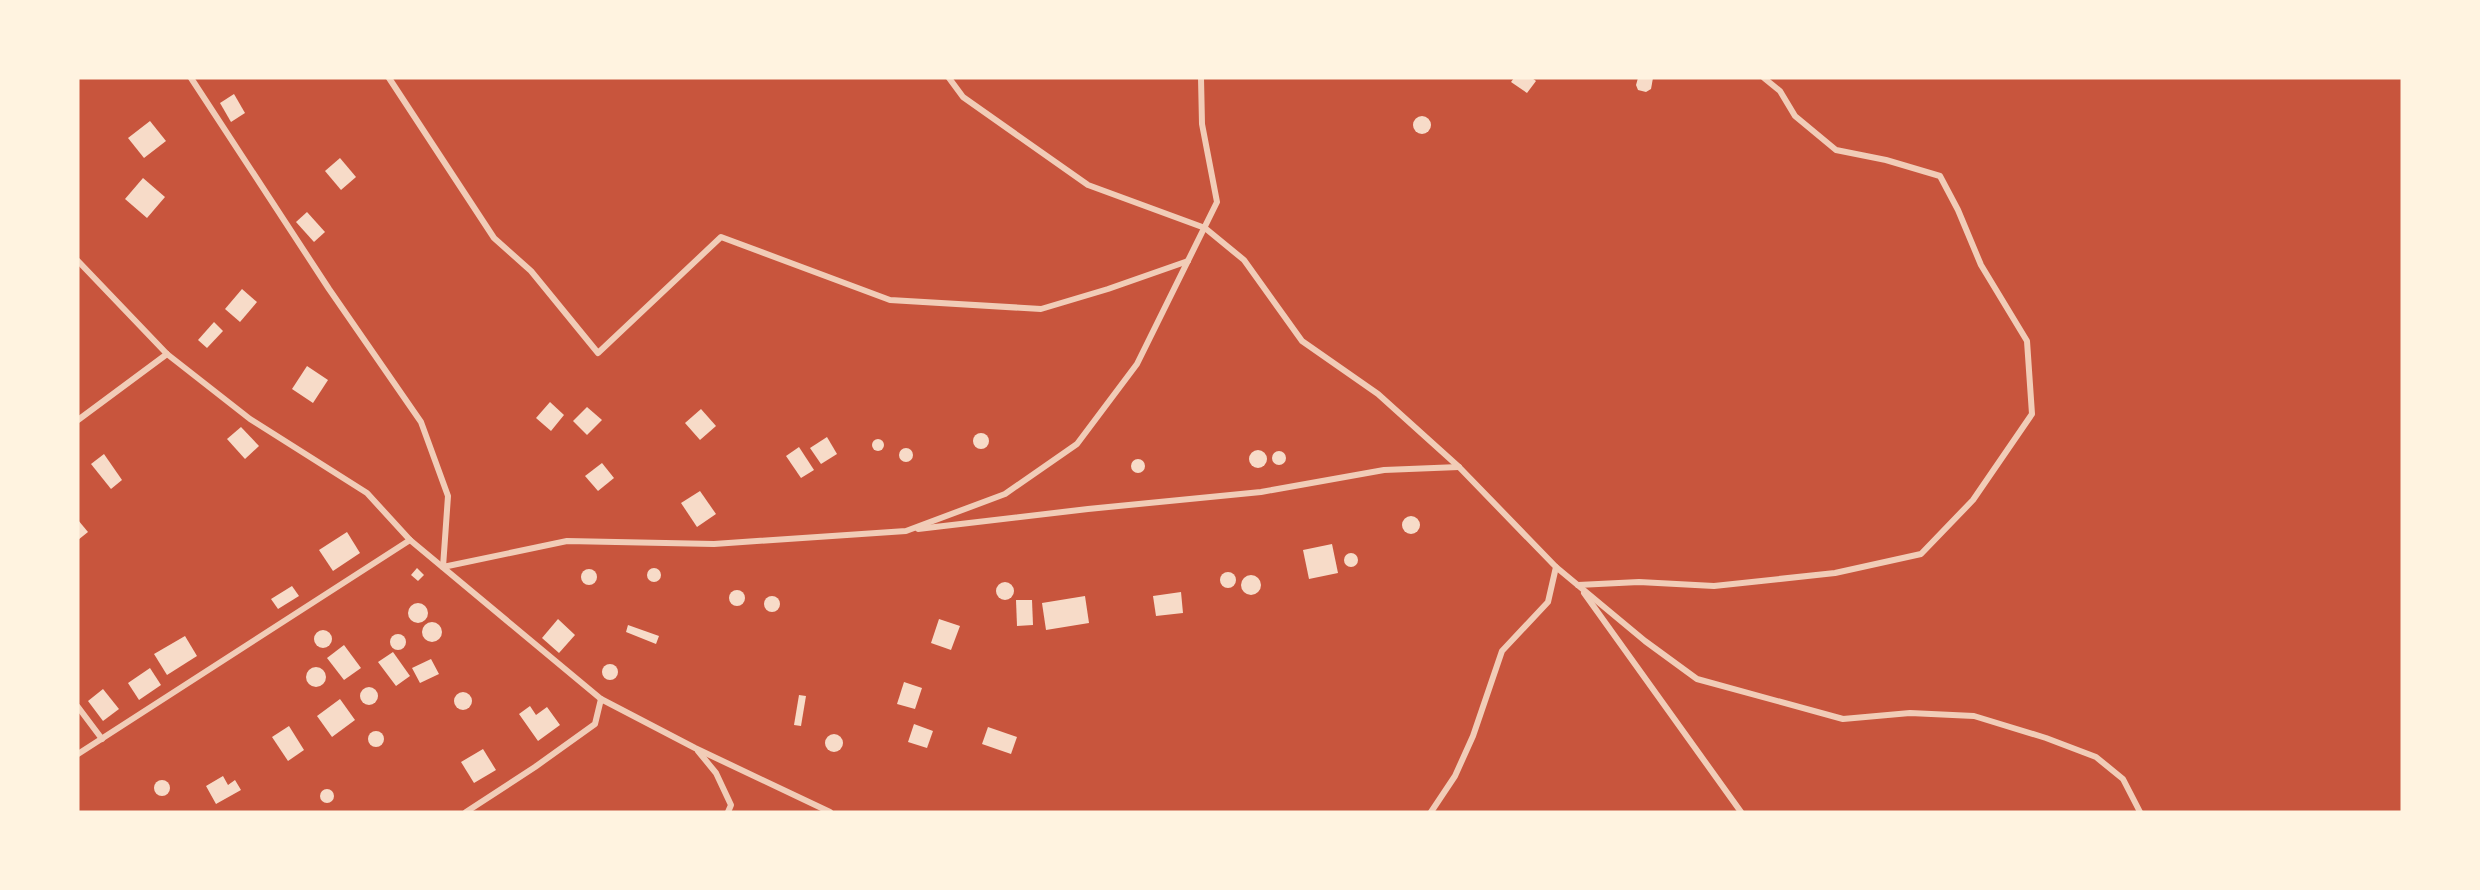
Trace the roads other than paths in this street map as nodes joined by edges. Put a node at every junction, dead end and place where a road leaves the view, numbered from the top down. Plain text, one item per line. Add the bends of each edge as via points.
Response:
1 (190, 78) edge
2 (389, 78) edge
3 (949, 78) edge
4 (1202, 78) edge
5 (1764, 78) edge
6 (1204, 228) junction
7 (78, 261) edge
8 (1188, 261) junction
9 (167, 354) junction
10 (78, 420) edge
11 (1459, 467) junction
12 (906, 531) junction
13 (410, 540) junction
14 (442, 567) junction
15 (1556, 567) junction
16 (1578, 585) junction
17 (601, 699) junction
18 (78, 707) edge
19 (102, 739) junction
20 (695, 748) junction
21 (78, 754) edge
22 (466, 812) edge
23 (728, 812) edge
24 (830, 812) edge
25 (1431, 812) edge
26 (1742, 812) edge
27 (2140, 812) edge

1 - 14 street via 422,422 448,496
2 - 8 street via 494,238 531,271 598,354 721,237 890,300 1041,309
3 - 6 street via 963,97 1088,185
4 - 6 street via 1202,124 1217,202
5 - 16 street via 1780,91 1795,116 1836,150 1940,176 1981,265 2027,341 2032,414 1972,500 1921,554 1835,573 1714,586 1639,582
6 - 8 street
6 - 11 street via 1244,260 1302,341 1378,394
7 - 9 street
8 - 12 street via 1137,364 1077,444 1005,494
9 - 10 street
9 - 13 street via 250,419 367,493
11 - 12 street via 1384,470 1262,492
11 - 15 street
12 - 14 street via 714,544 567,542
13 - 14 street
13 - 19 street
14 - 17 street
15 - 16 street
15 - 25 street via 1548,602 1502,651 1473,736 1455,776
16 - 26 street
16 - 27 street via 1697,679 1842,719 1910,714 1974,716 2096,757 2123,779
17 - 20 street
17 - 22 street via 595,724
18 - 19 street
19 - 21 street
20 - 23 street via 716,773 731,805
20 - 24 street

